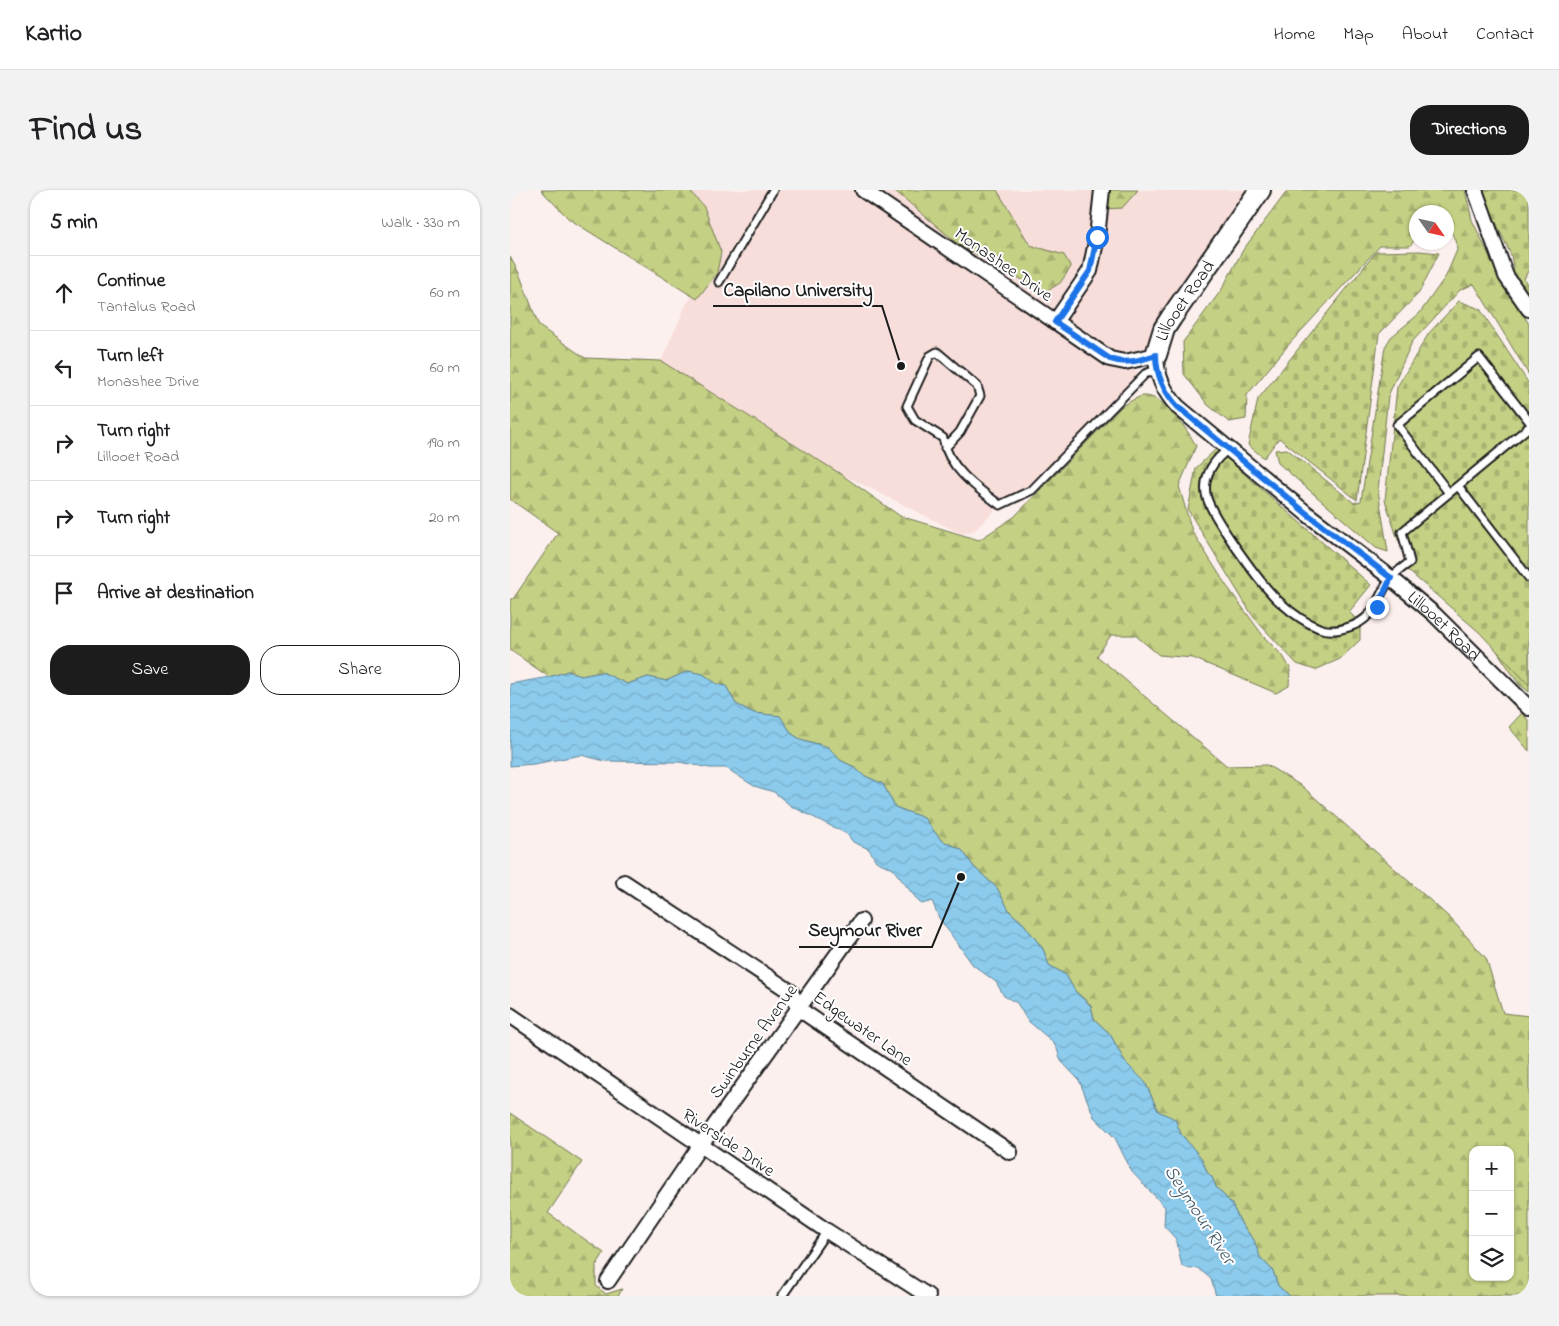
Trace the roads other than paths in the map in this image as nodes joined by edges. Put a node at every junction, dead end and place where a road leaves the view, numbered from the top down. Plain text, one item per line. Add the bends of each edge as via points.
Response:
1 (773, 190) edge
2 (863, 190) edge
3 (1102, 190) edge
4 (1260, 190) edge
5 (1475, 190) edge
6 (719, 282) dead end
7 (1529, 309) edge
8 (1055, 322) junction
9 (1156, 362) junction
10 (1529, 421) edge
11 (1529, 428) edge
12 (945, 448) junction
13 (1229, 449) junction
14 (1458, 486) junction
15 (1449, 493) junction
16 (1391, 578) junction
17 (1529, 578) edge
18 (1529, 708) edge
19 (624, 882) dead end
20 (861, 921) dead end
21 (799, 1009) junction
22 (510, 1015) edge
23 (700, 1146) junction
24 (1010, 1152) dead end
25 (827, 1231) junction
26 (608, 1281) dead end
27 (782, 1296) edge
28 (928, 1296) edge

1 - 6 lane
2 - 8 street, Monashee Drive
3 - 8 street via 1090,271
4 - 9 street, Lillooet Road via 1171,318
5 - 7 street via 1506,276
8 - 9 street, Monashee Drive via 1110,359
9 - 12 lane via 1032,490 1000,505 962,474
9 - 13 street, Lillooet Road via 1167,394
10 - 15 lane via 1479,357 1397,425
11 - 14 lane
12 - 12 lane via 943,438 915,420 907,406 930,356 937,352 977,386 980,396 960,432
13 - 16 street, Lillooet Road
13 - 16 lane via 1220,455 1207,476 1208,503 1280,603 1320,629 1335,630 1363,621 1377,607
14 - 15 lane
14 - 17 lane
15 - 16 lane via 1402,532 1410,562
16 - 18 street, Lillooet Road via 1434,614
19 - 21 street, Edgewater Lane via 791,992
20 - 21 street, Swinburne Avenue
21 - 23 street, Swinburne Avenue
21 - 24 street, Edgewater Lane
22 - 23 street, Riverside Drive
23 - 25 street, Riverside Drive
23 - 26 street, Swinburne Avenue
25 - 27 lane
25 - 28 street, Riverside Drive

